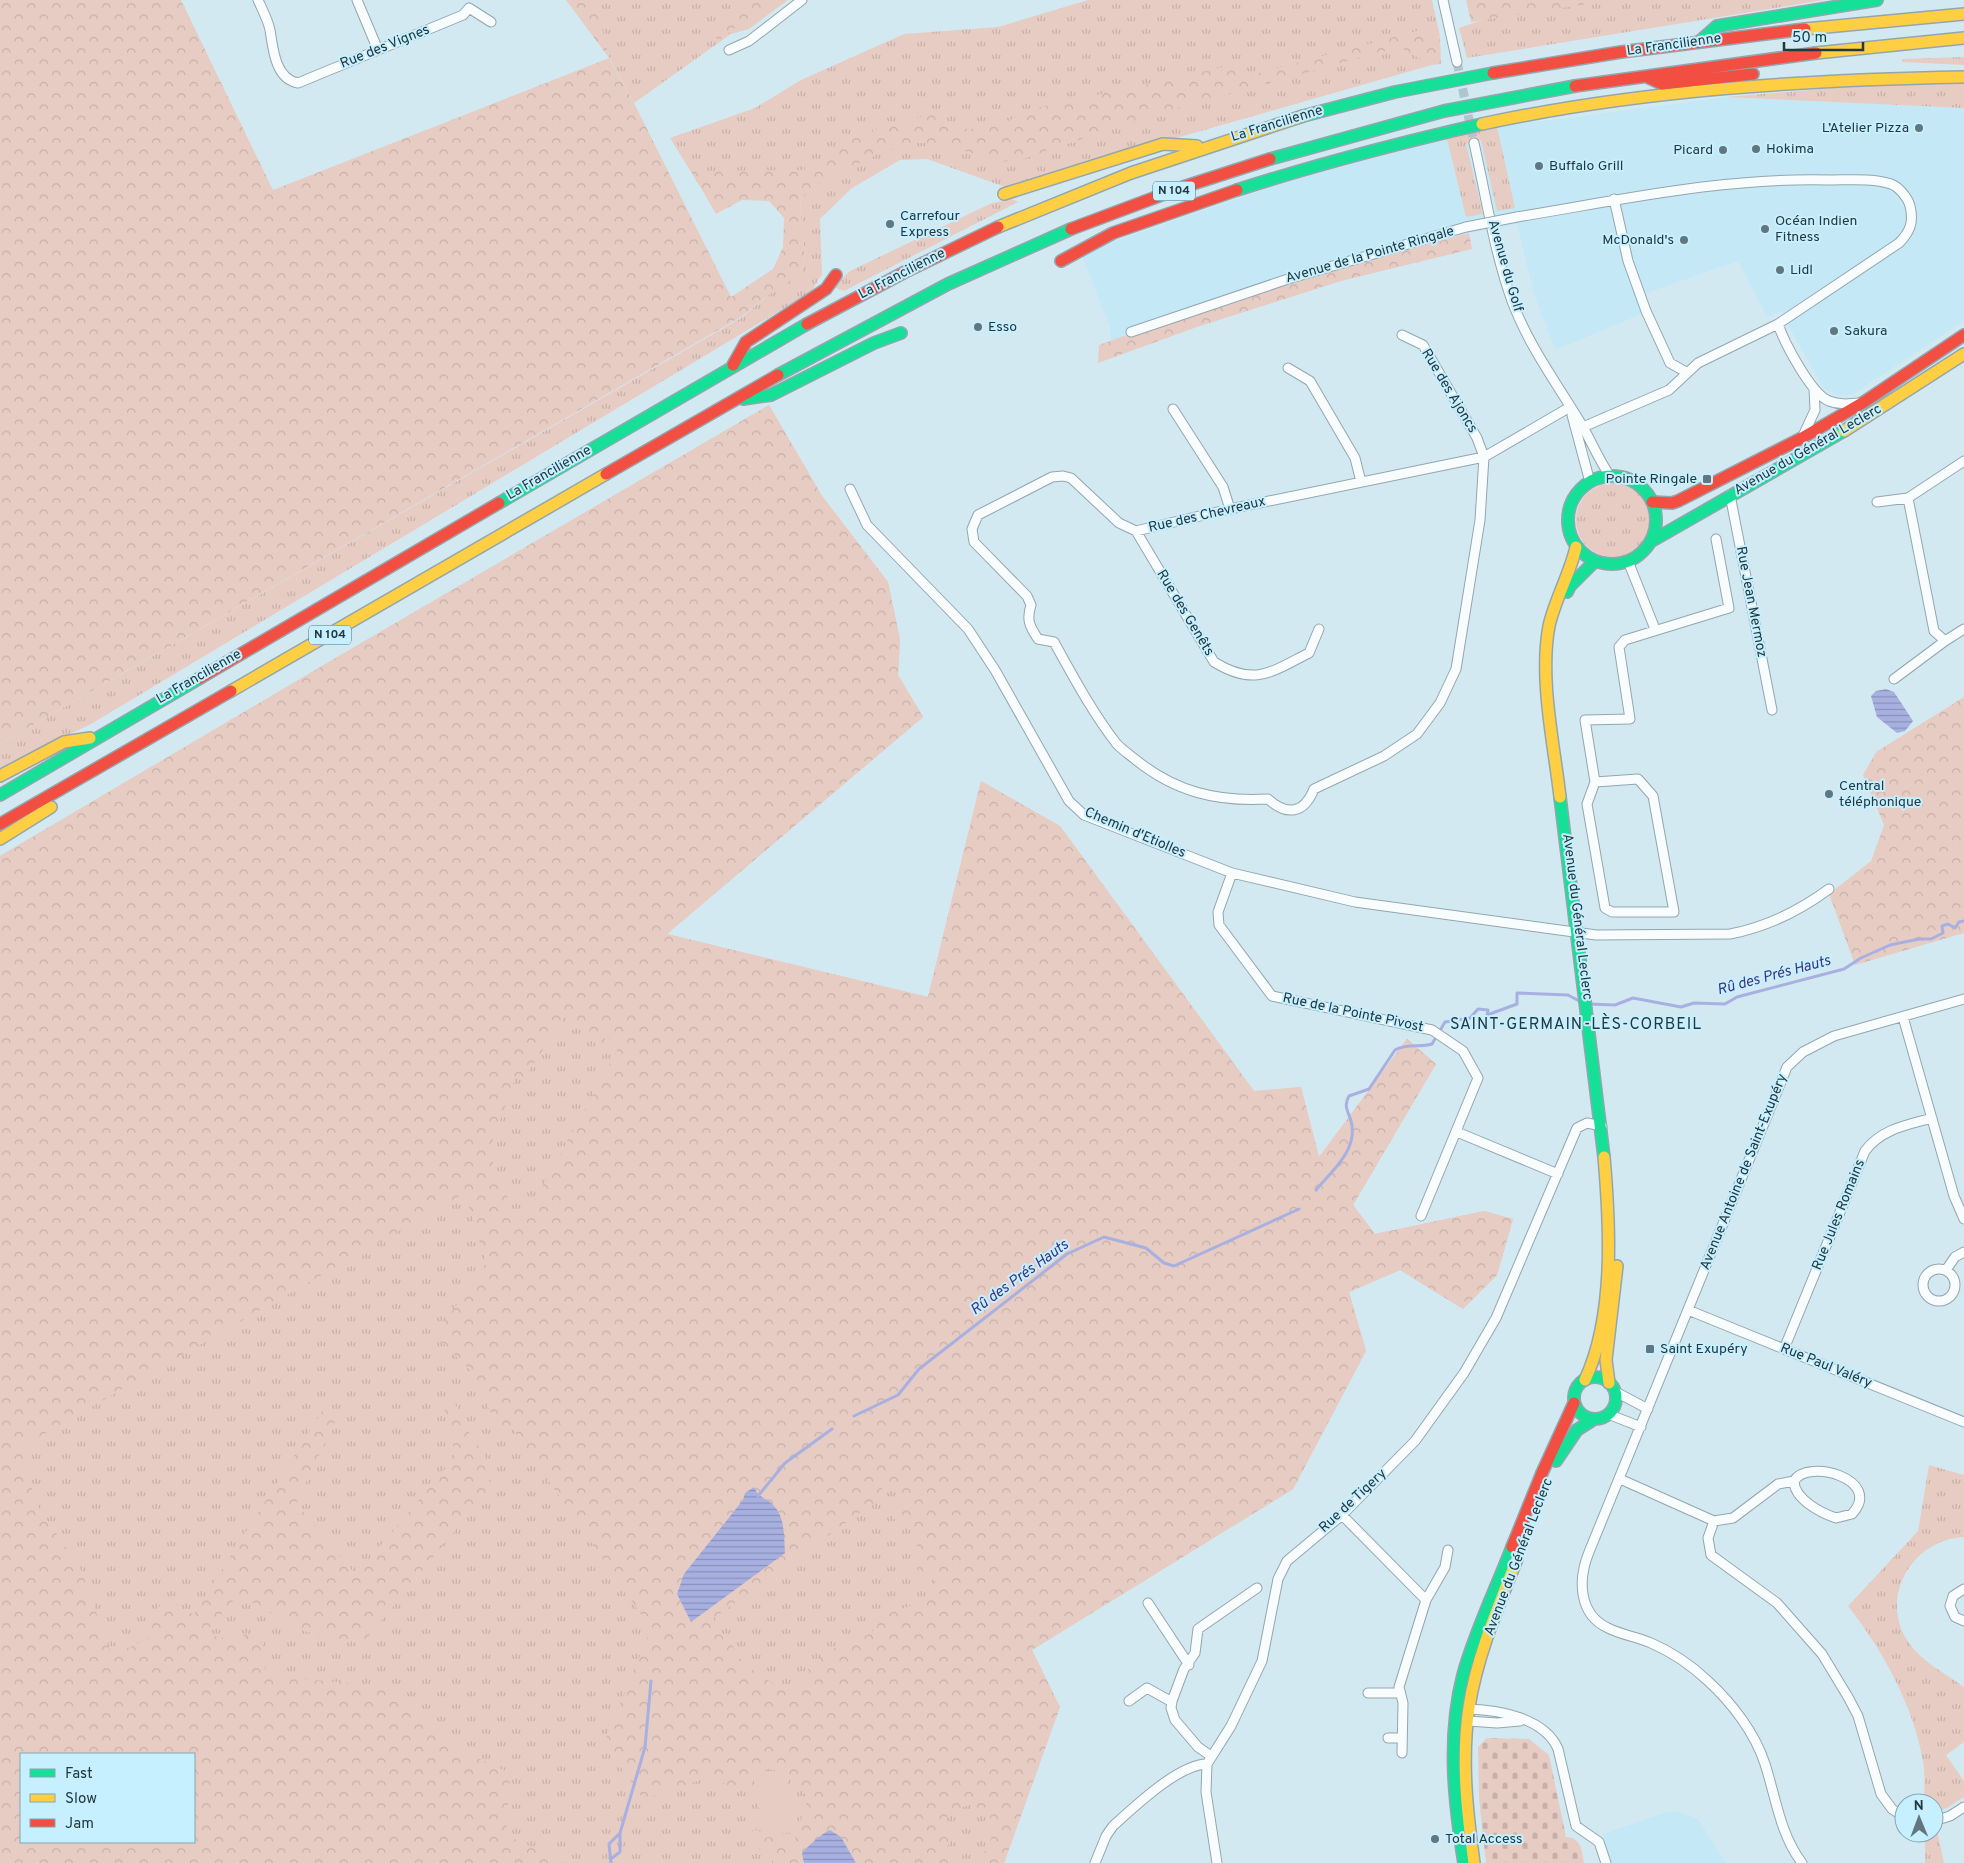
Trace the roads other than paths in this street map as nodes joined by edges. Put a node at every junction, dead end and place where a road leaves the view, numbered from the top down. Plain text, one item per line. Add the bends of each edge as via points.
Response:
1 (258, 0) edge
2 (357, 0) edge
3 (802, 0) edge
4 (1443, 0) edge
5 (1877, 0) edge
6 (469, 4) edge
7 (1964, 14) edge
8 (491, 22) dead end
9 (1964, 38) edge
10 (1700, 41) junction
11 (378, 50) junction
12 (729, 50) dead end
13 (1457, 62) tunnel mouth
14 (1853, 68) dead end
15 (1964, 70) edge
16 (1768, 73) dead end
17 (1645, 76) junction
18 (1964, 77) edge
19 (1474, 143) tunnel mouth
20 (1207, 146) junction
21 (1004, 194) dead end
22 (1614, 199) junction
23 (1061, 262) dead end
24 (836, 275) dead end
25 (1778, 324) junction
26 (1131, 332) dead end
27 (901, 333) dead end
28 (1964, 334) edge
29 (1402, 335) dead end
30 (1964, 354) edge
31 (732, 367) junction
32 (1288, 368) dead end
33 (1686, 372) junction
34 (1814, 389) junction
35 (736, 400) junction
36 (1864, 402) junction
37 (1570, 407) junction
38 (1173, 409) dead end
39 (1583, 427) junction
40 (1802, 438) junction
41 (1484, 457) junction
42 (1964, 461) edge
43 (1610, 476) junction
44 (1361, 482) junction
45 (1590, 482) junction
46 (850, 489) dead end
47 (1730, 495) junction
48 (1908, 498) junction
49 (1652, 502) junction
50 (1877, 502) dead end
51 (1230, 509) junction
52 (1136, 531) junction
53 (1716, 539) dead end
54 (1650, 542) junction
55 (1576, 547) junction
56 (1595, 561) junction
57 (1628, 561) junction
58 (1319, 629) dead end
59 (1654, 629) junction
60 (1964, 629) edge
61 (1945, 641) junction
62 (1894, 679) dead end
63 (1772, 710) dead end
64 (97, 736) junction
65 (0, 776) edge
66 (1596, 782) junction
67 (61, 790) junction
68 (0, 795) edge
69 (0, 824) edge
70 (0, 839) edge
71 (1232, 873) junction
72 (1829, 889) dead end
73 (1582, 934) junction
74 (1964, 999) edge
75 (1591, 1003) junction
76 (1903, 1017) junction
77 (1932, 1118) junction
78 (1602, 1126) junction
79 (1457, 1132) junction
80 (1558, 1174) junction
81 (1421, 1216) dead end
82 (1964, 1219) edge
83 (1964, 1252) edge
84 (1946, 1270) dead end
85 (1688, 1310) junction
86 (1784, 1349) junction
87 (1585, 1380) junction
88 (1611, 1387) junction
89 (1574, 1403) junction
90 (1648, 1409) junction
91 (1608, 1414) junction
92 (1594, 1419) junction
93 (1964, 1422) edge
94 (1641, 1427) junction
95 (1620, 1479) junction
96 (1794, 1481) junction
97 (1342, 1515) junction
98 (1714, 1521) junction
99 (1448, 1550) dead end
100 (1256, 1588) dead end
101 (1964, 1589) edge
102 (1426, 1600) junction
103 (1148, 1603) dead end
104 (1964, 1621) edge
105 (1189, 1665) junction
106 (1368, 1692) dead end
107 (1400, 1693) junction
108 (1129, 1701) dead end
109 (1172, 1702) junction
110 (1465, 1712) junction
111 (1524, 1720) junction
112 (1497, 1723) junction
113 (1466, 1736) junction
114 (1388, 1738) dead end
115 (1402, 1738) junction
116 (1402, 1753) dead end
117 (1211, 1756) junction
118 (1207, 1764) junction
119 (1455, 1802) junction
120 (1964, 1807) edge
121 (1894, 1810) edge
122 (1944, 1818) edge
123 (1095, 1863) edge
124 (1217, 1863) edge
125 (1464, 1863) edge
126 (1469, 1863) edge
127 (1474, 1863) edge
128 (1606, 1863) edge
129 (1802, 1863) edge

1 - 11 street, Rue des Vignes via 269,29 272,50 284,76 291,82 298,83
2 - 11 street
3 - 12 street via 749,41
4 - 13 street
5 - 10 main road via 1717,26
6 - 8 street
6 - 11 street, Rue des Vignes via 464,15
7 - 10 main road, La Francilienne / N 104
9 - 17 main road, La Francilienne / N 104 via 1826,51
10 - 20 main road, La Francilienne / N 104 via 1568,59 1442,82 1330,108
14 - 15 main road
16 - 17 main road via 1662,84
17 - 35 main road, La Francilienne / N 104 via 1447,110 1344,136 1128,206 1028,246 921,297
18 - 23 main road via 1765,84 1648,98 1482,125 1388,146 1236,190 1094,241
19 - 37 street, Avenue du Golf via 1512,302 1531,344
20 - 21 main road via 1163,144
20 - 31 main road, La Francilienne / N 104 via 1130,173 998,227 902,272
22 - 25 street, Avenue de la Pointe Ringale via 1735,182 1802,179 1891,184 1899,190 1910,204 1913,219 1910,231 1903,239
22 - 26 street, Avenue de la Pointe Ringale, bridge via 1466,227 1288,279
22 - 33 street via 1628,261 1646,310 1670,363
24 - 31 main road via 826,289 746,342
25 - 33 street, Avenue de la Pointe Ringale via 1743,339
25 - 34 street
27 - 35 main road via 874,343 771,395
28 - 36 main road, Avenue du Général Leclerc
29 - 41 street, Rue des Ajoncs via 1423,345 1477,438
30 - 47 main road, Avenue du Général Leclerc via 1861,421
31 - 64 main road, La Francilienne / N 104
32 - 44 street via 1310,381 1355,458
33 - 39 street, Avenue de la Pointe Ringale via 1669,390
34 - 36 street via 1828,401 1844,404
34 - 40 street via 1815,410
35 - 67 main road, La Francilienne / N 104
36 - 40 main road, Avenue du Général Leclerc
37 - 39 street, Avenue du Golf
37 - 41 street, Rue des Chevreaux
37 - 45 street
38 - 51 street via 1224,487
39 - 43 street, Avenue du Golf
40 - 49 main road, Avenue du Général Leclerc via 1672,504
41 - 44 street, Rue des Chevreaux
41 - 52 street, Rue des Chevreaux via 1480,520 1456,669 1440,703 1417,734 1384,756 1314,790 1309,803 1295,811 1278,808 1268,799 1242,801 1193,793 1152,772 1117,744 1054,642 1038,639 1030,627 1027,615 1031,605 1027,596 974,542 972,528 978,515 1052,477 1063,476 1071,478 1119,524
42 - 48 street
43 - 45 main road
43 - 49 main road via 1628,479
44 - 51 street, Rue des Chevreaux
45 - 55 main road via 1579,491 1568,517 1569,531
46 - 71 street, Chemin d'Etiolles via 868,525 968,629 995,670 1068,801 1084,815
47 - 54 main road, Avenue du Général Leclerc
47 - 63 street, Rue Jean Mermoz
48 - 50 street
48 - 61 street via 1934,631
49 - 54 main road via 1656,515
51 - 52 street, Rue des Chevreaux
52 - 58 street, Rue des Genêts via 1214,662 1231,672 1250,676 1267,674 1309,654
53 - 59 street via 1729,608
54 - 57 main road
55 - 56 main road
55 - 73 main road, Avenue du Général Leclerc via 1573,564 1554,607 1547,634 1546,671
56 - 57 main road via 1615,564
56 - 73 main road, Avenue du Général Leclerc via 1570,586 1553,635 1552,670
57 - 59 street
59 - 66 street via 1625,640 1619,647 1630,719 1585,720
60 - 61 street
61 - 62 street
64 - 65 main road via 64,742
64 - 68 main road, La Francilienne / N 104
66 - 66 street via 1638,779 1653,796 1674,912 1612,912 1605,908 1587,804
67 - 69 main road, La Francilienne / N 104
67 - 70 main road via 49,809
71 - 73 street, Chemin d'Etiolles via 1355,902
71 - 79 street, Rue de la Pointe Pivost via 1218,912 1219,926 1272,996 1432,1030 1463,1051 1478,1078
72 - 73 street, Chemin d'Etiolles via 1801,909 1730,934
73 - 75 main road, Avenue du Général Leclerc
74 - 76 street, Avenue Antoine de Saint-Exupéry
75 - 78 main road, Avenue du Général Leclerc
75 - 88 main road, Avenue du Général Leclerc via 1618,1227 1616,1287 1606,1360
76 - 77 street
76 - 85 street, Avenue Antoine de Saint-Exupéry via 1819,1042 1787,1067
77 - 82 street via 1954,1196
77 - 86 street, Rue Jules Romains via 1887,1131 1865,1151
78 - 80 street, Rue de Tigery via 1587,1123 1577,1128
78 - 87 main road, Avenue du Général Leclerc via 1609,1224 1607,1285 1596,1358
79 - 80 street
79 - 81 street
80 - 97 street, Rue de Tigery via 1496,1318 1464,1373 1415,1441
83 - 84 street via 1955,1257
85 - 86 street, Rue Paul Valéry
85 - 90 street, Avenue Antoine de Saint-Exupéry
86 - 93 street, Rue Paul Valéry
87 - 88 main road via 1597,1378
87 - 89 main road, Avenue du Général Leclerc via 1576,1389
88 - 90 street
88 - 91 main road, Avenue du Général Leclerc via 1614,1404
89 - 92 main road via 1584,1416
89 - 110 main road, Avenue du Général Leclerc via 1477,1631 1463,1673
90 - 94 street, Avenue Antoine de Saint-Exupéry
91 - 92 main road, Avenue du Général Leclerc
91 - 94 street
92 - 110 main road, Avenue du Général Leclerc via 1576,1430 1556,1462 1496,1613
94 - 95 street, Avenue Antoine de Saint-Exupéry
95 - 98 street
95 - 129 street, Avenue Antoine de Saint-Exupéry via 1584,1566 1582,1590 1588,1608 1593,1617 1607,1628 1650,1643 1685,1662 1729,1702 1765,1763 1784,1830
96 - 96 street via 1796,1490 1810,1504 1836,1518 1852,1514 1859,1503 1856,1486 1840,1476 1805,1472
96 - 98 street via 1778,1484 1730,1520
97 - 102 street
97 - 117 street, Rue de Tigery via 1288,1561 1278,1579 1262,1660 1231,1726
98 - 121 street via 1707,1545 1711,1555 1777,1603 1822,1654 1858,1716 1881,1794
99 - 102 street via 1445,1567
100 - 105 street via 1198,1629 1195,1653
101 - 104 street via 1953,1596 1950,1606 1955,1616
102 - 107 street via 1399,1686
103 - 105 street
105 - 109 street
106 - 107 street
107 - 115 street via 1403,1703
108 - 109 street via 1147,1688
109 - 117 street via 1175,1720 1198,1747
110 - 111 street via 1497,1713
110 - 112 street
110 - 113 main road, Avenue du Général Leclerc
110 - 119 main road, Avenue du Général Leclerc via 1453,1756
111 - 112 street
111 - 128 street via 1536,1724 1556,1744 1576,1826 1599,1842
112 - 113 street via 1478,1727
113 - 127 main road, Avenue du Général Leclerc via 1469,1826
114 - 115 street
115 - 116 street
117 - 118 street, Rue de Tigery
118 - 123 street via 1196,1764 1181,1771 1113,1826
118 - 124 street via 1206,1792
119 - 125 main road, Avenue du Général Leclerc
119 - 126 main road, Avenue du Général Leclerc via 1460,1805
120 - 122 street

